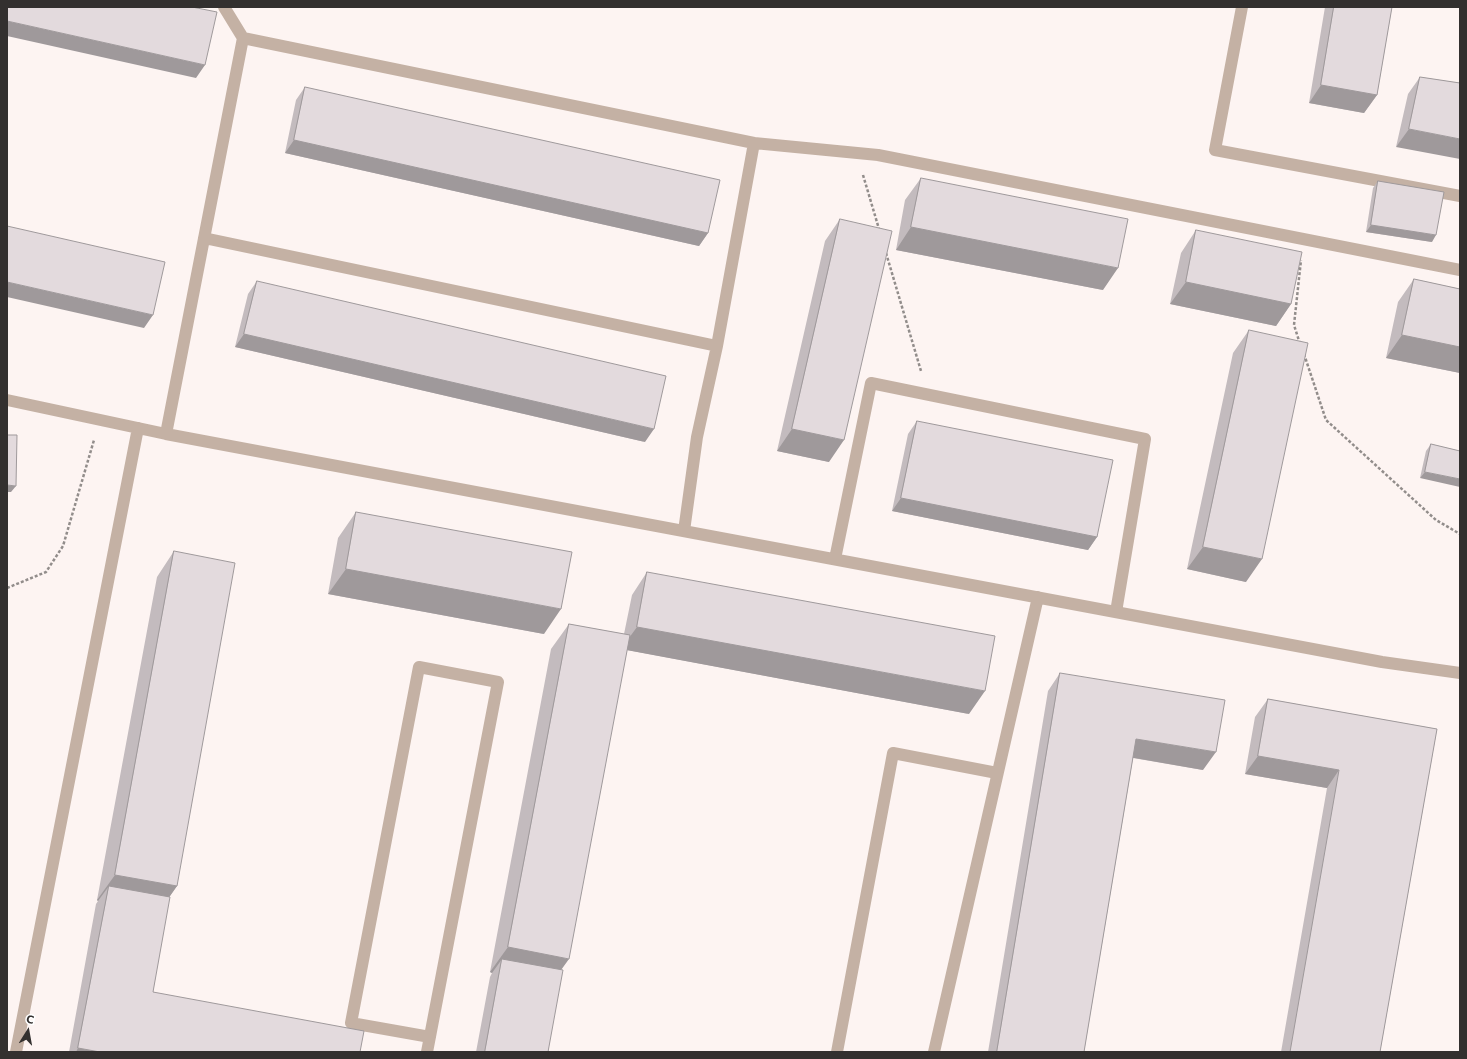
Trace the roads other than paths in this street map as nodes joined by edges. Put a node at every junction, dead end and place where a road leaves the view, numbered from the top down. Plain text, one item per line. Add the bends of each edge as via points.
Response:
1 (224, 7) edge
2 (1242, 7) edge
3 (243, 38) junction
4 (754, 143) junction
5 (1460, 196) edge
6 (204, 238) junction
7 (1460, 270) edge
8 (717, 346) junction
9 (7, 400) edge
10 (138, 428) junction
11 (166, 434) junction
12 (684, 531) junction
13 (835, 559) junction
14 (1038, 597) junction
15 (1116, 612) junction
16 (1460, 674) edge
17 (997, 774) dead end
18 (430, 1038) junction
19 (16, 1052) edge
20 (427, 1052) edge
21 (837, 1052) edge
22 (934, 1052) edge

1 - 3 lane
2 - 5 lane via 1215,150
3 - 4 lane
3 - 6 lane
4 - 7 lane via 878,155
4 - 8 lane
6 - 8 lane
6 - 11 lane
8 - 12 lane via 696,437
9 - 10 lane
10 - 11 lane
10 - 19 lane
11 - 12 lane
12 - 13 lane
13 - 14 lane
13 - 15 lane via 871,383 1145,439
14 - 15 lane
14 - 22 lane
15 - 16 lane via 1382,662
17 - 21 lane via 893,753
18 - 18 lane via 498,682 419,667 351,1022
18 - 20 lane

